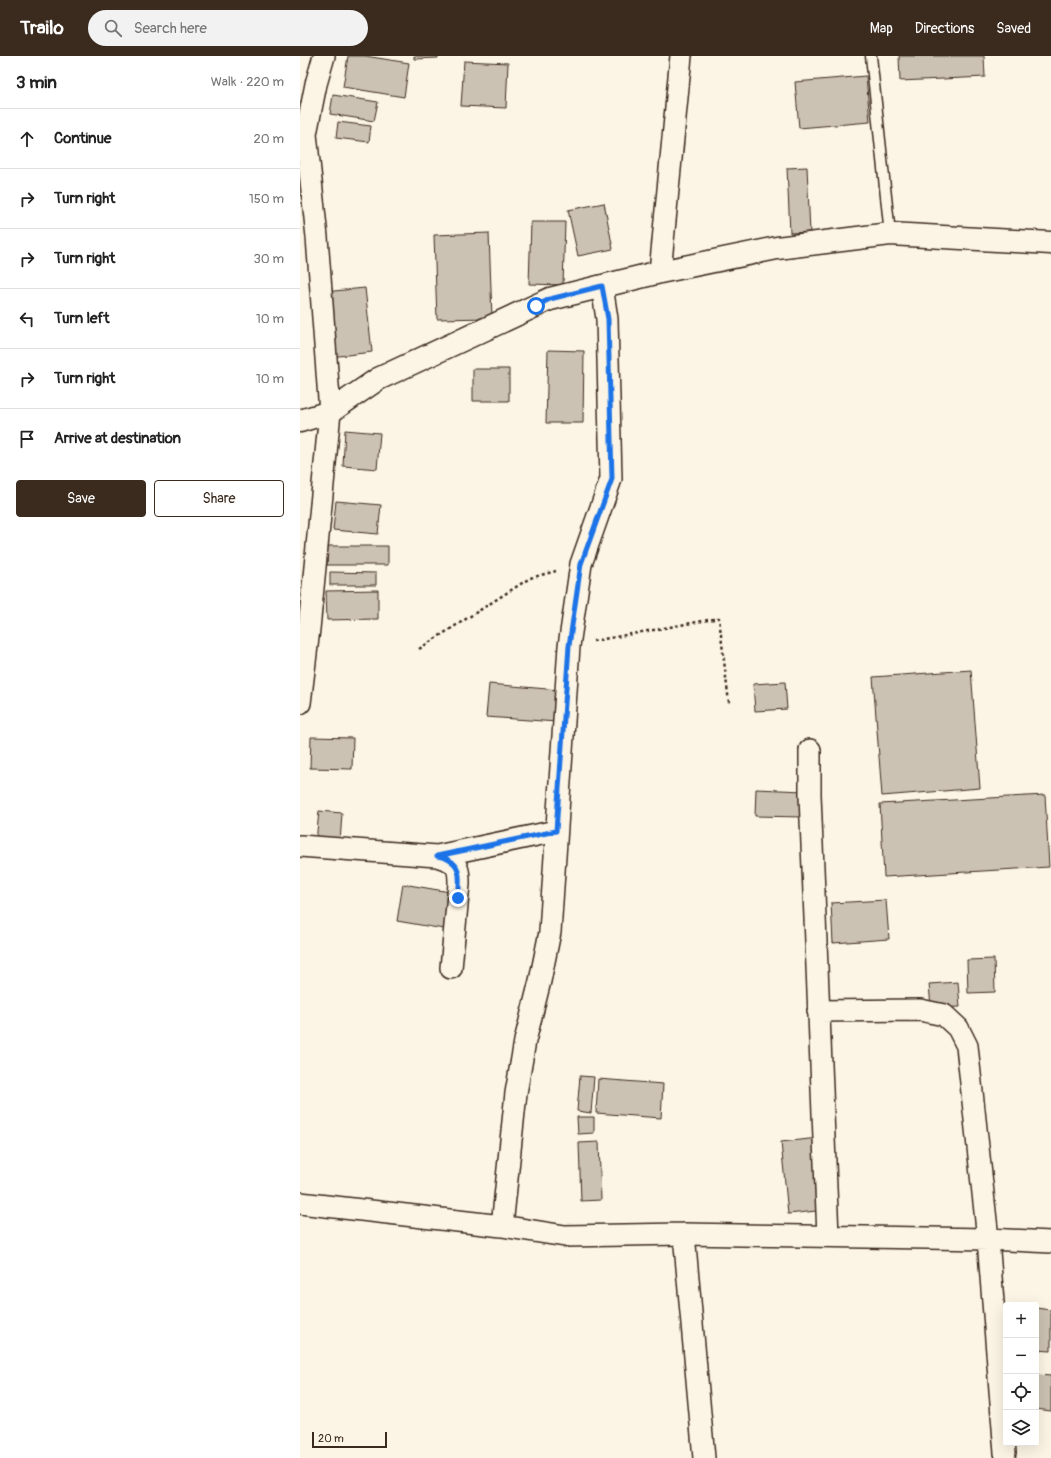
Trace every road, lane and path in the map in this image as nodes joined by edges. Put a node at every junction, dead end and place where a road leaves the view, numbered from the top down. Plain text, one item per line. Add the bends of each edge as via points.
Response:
1 (324, 56) edge
2 (681, 56) edge
3 (871, 56) edge
4 (308, 82) edge
5 (307, 219) edge
6 (890, 234) junction
7 (1051, 243) edge
8 (660, 272) junction
9 (602, 286) junction
10 (330, 412) junction
11 (300, 421) edge
12 (308, 547) edge
13 (581, 564) junction
14 (569, 646) junction
15 (419, 649) dead end
16 (300, 703) edge
17 (729, 703) dead end
18 (810, 750) dead end
19 (556, 831) junction
20 (300, 846) edge
21 (437, 856) junction
22 (450, 968) dead end
23 (818, 1011) junction
24 (300, 1203) edge
25 (502, 1226) junction
26 (684, 1234) junction
27 (828, 1236) junction
28 (988, 1239) junction
29 (1051, 1242) edge
30 (1006, 1453) dead end
31 (704, 1458) edge

1 - 4 street
2 - 8 street
3 - 6 lane
4 - 5 street
5 - 10 street
6 - 7 street
6 - 8 street via 777,248
8 - 9 street
9 - 10 street via 550,299 378,379
9 - 13 street via 608,319 612,479
10 - 11 street
10 - 12 street
12 - 16 street
13 - 14 street
13 - 15 path via 530,578
14 - 17 path via 719,618
14 - 19 street
18 - 23 street
19 - 21 street
19 - 25 street via 550,932 516,1092
20 - 21 street
21 - 22 street via 450,860 456,865 459,873
23 - 27 street
23 - 28 street via 920,1010 944,1015 958,1028 967,1046
24 - 25 street
25 - 26 street via 565,1236
26 - 27 street
26 - 31 street
27 - 28 street
28 - 29 street
28 - 30 street

